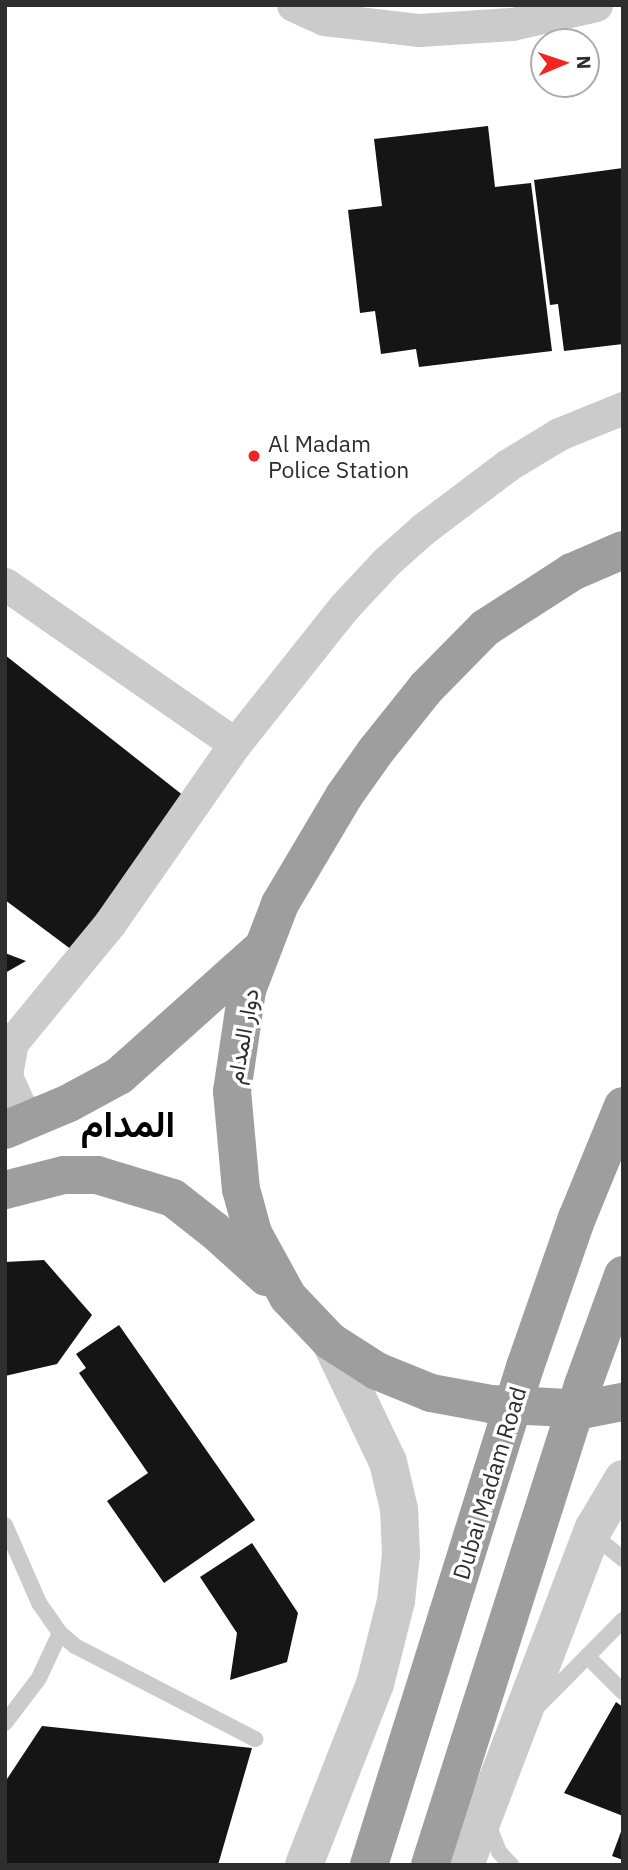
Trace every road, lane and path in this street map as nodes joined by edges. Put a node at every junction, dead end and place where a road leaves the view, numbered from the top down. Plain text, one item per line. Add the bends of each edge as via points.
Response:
1 (293, 5) edge
2 (358, 5) edge
3 (483, 5) edge
4 (596, 5) edge
5 (623, 408) edge
6 (623, 550) edge
7 (5, 584) edge
8 (235, 744) junction
9 (263, 947) junction
10 (8, 1049) edge
11 (623, 1106) edge
12 (20, 1124) edge
13 (5, 1190) edge
14 (623, 1275) edge
15 (288, 1297) junction
16 (330, 1341) junction
17 (623, 1402) edge
18 (623, 1479) edge
19 (5, 1525) edge
20 (594, 1528) junction
21 (623, 1559) edge
22 (623, 1620) edge
23 (60, 1633) junction
24 (587, 1656) junction
25 (623, 1692) edge
26 (5, 1723) edge
27 (516, 1728) junction
28 (255, 1739) dead end
29 (486, 1861) edge
30 (304, 1865) edge
31 (369, 1865) edge
32 (430, 1865) edge
33 (511, 1865) edge

1 - 4 street via 324,19 419,30 512,24
2 - 3 street
5 - 8 street via 559,434 508,465 423,529 344,607
6 - 9 highway, دوار المدام via 524,600 485,628 426,688 344,796 280,904
7 - 8 street
8 - 10 street via 110,923
9 - 12 highway via 119,1076
9 - 15 highway, دوار المدام via 247,990 237,1042 234,1139 253,1233
10 - 12 street via 6,1076 19,1105
11 - 31 highway, Dubai Madam Road via 577,1218 525,1367
13 - 15 highway via 64,1175 97,1175 173,1198
14 - 32 highway via 583,1385
15 - 16 highway, دوار المدام
16 - 17 highway, دوار المدام via 377,1371 431,1393 491,1404 586,1409
16 - 30 street via 388,1462 399,1509 401,1554 396,1601 374,1684
18 - 20 street
19 - 23 lane via 39,1603
20 - 21 lane via 602,1542
20 - 27 street
22 - 24 lane
23 - 26 lane via 39,1678
23 - 28 lane via 90,1657
24 - 25 lane
24 - 27 lane
27 - 29 street via 484,1810
29 - 33 lane

